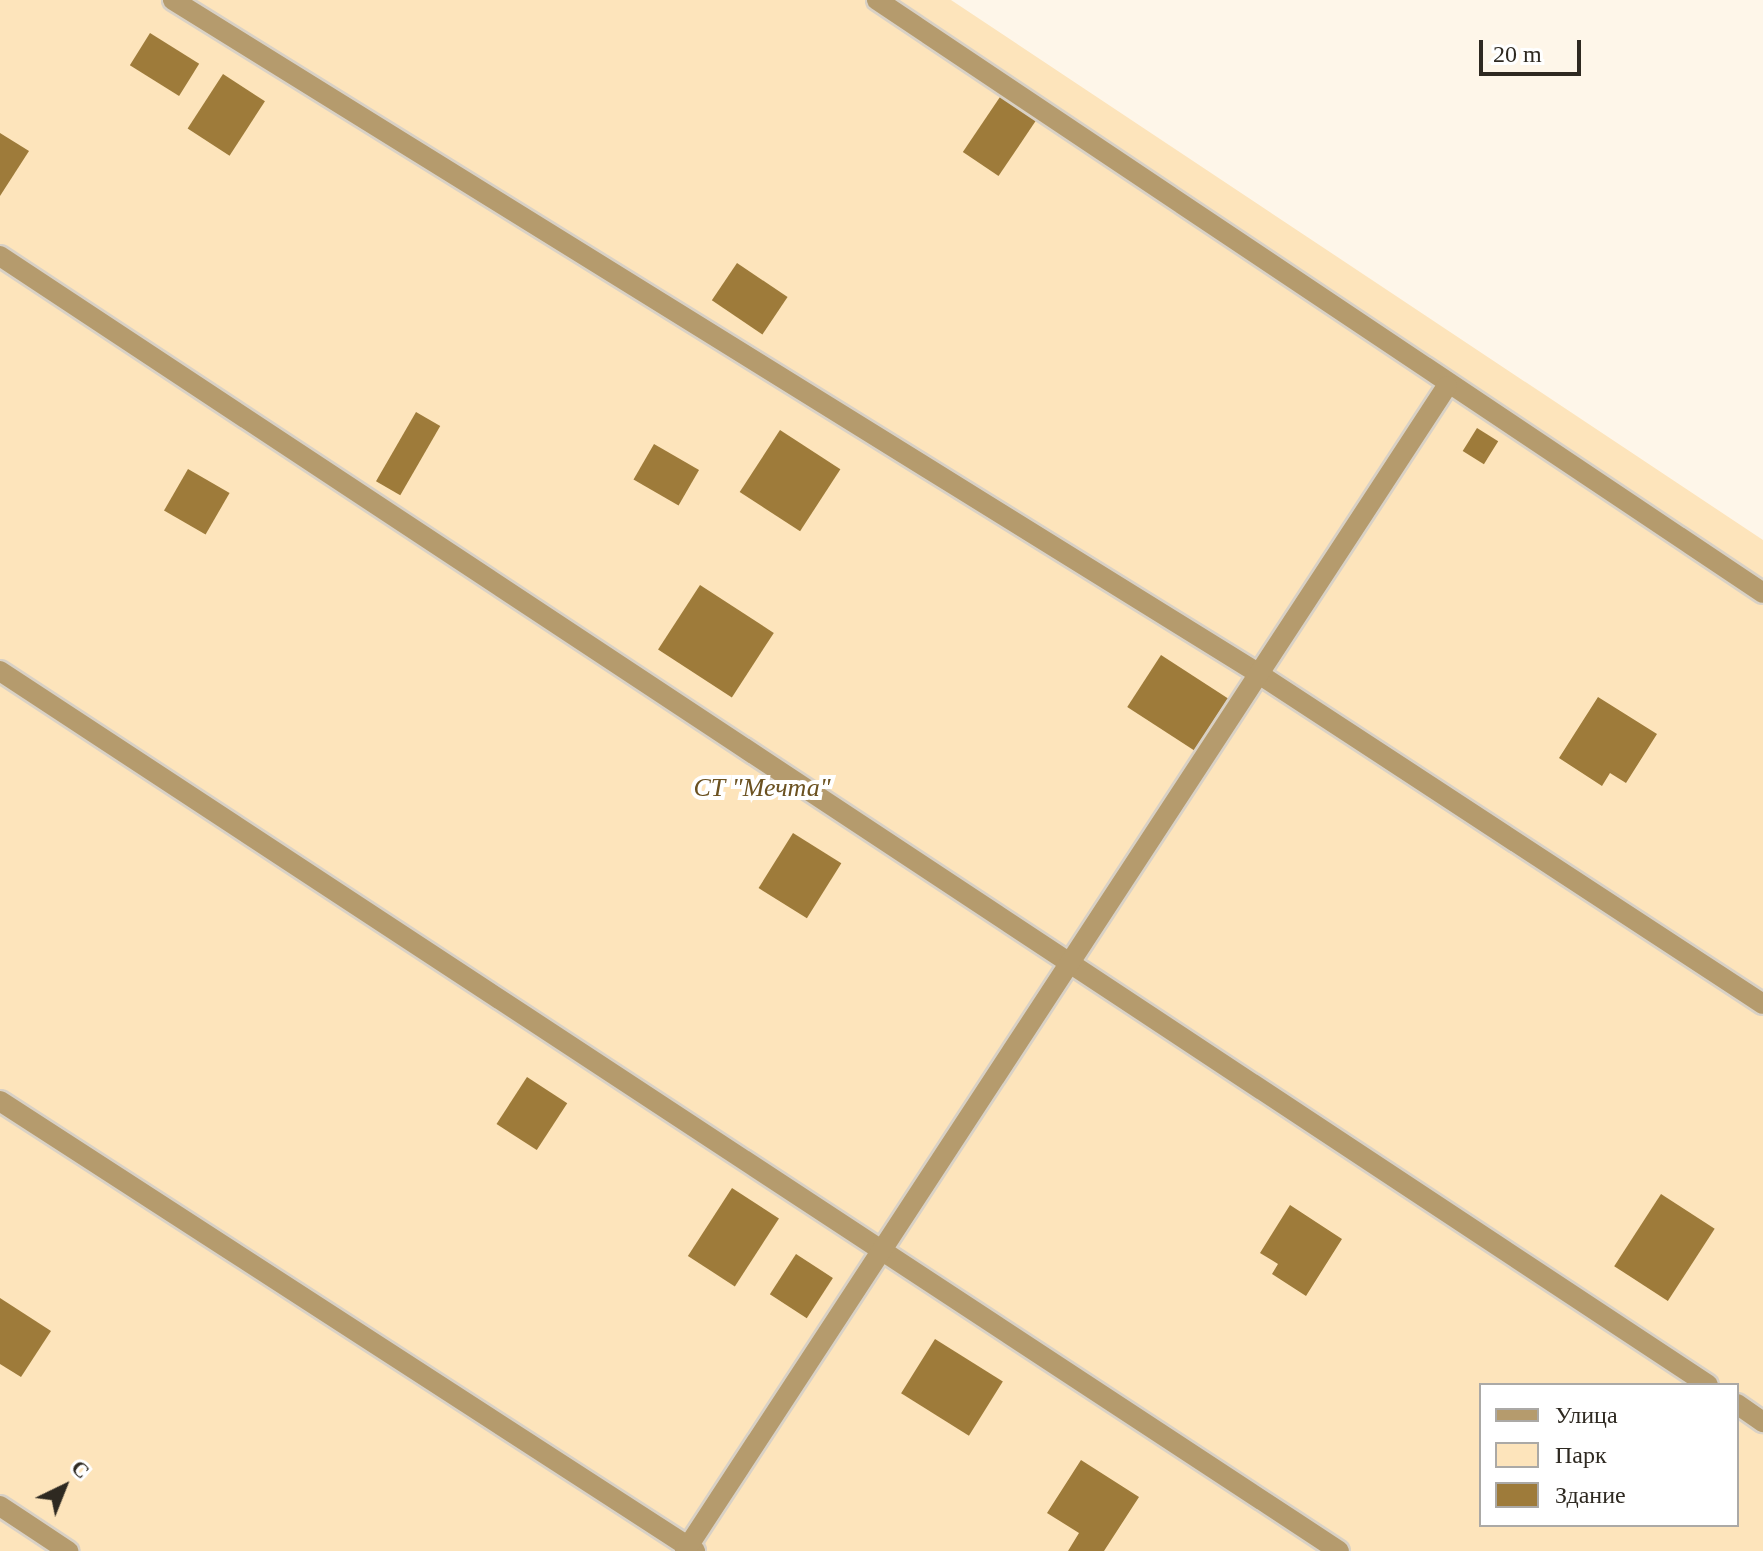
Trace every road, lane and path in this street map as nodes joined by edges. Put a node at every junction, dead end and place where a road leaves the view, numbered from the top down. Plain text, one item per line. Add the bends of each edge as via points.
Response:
1 (173, 0) edge
2 (877, 0) edge
3 (0, 256) edge
4 (1447, 386) junction
5 (1763, 593) edge
6 (0, 671) edge
7 (1259, 674) junction
8 (1072, 960) junction
9 (1763, 1004) edge
10 (0, 1101) edge
11 (882, 1250) junction
12 (1705, 1383) edge
13 (1739, 1405) edge
14 (1763, 1422) edge
15 (0, 1506) edge
16 (689, 1550) edge
17 (68, 1551) edge
18 (1339, 1551) edge

1 - 7 lane
2 - 4 lane
3 - 8 lane
4 - 5 lane
4 - 7 lane
6 - 11 lane
7 - 8 lane
7 - 9 lane
8 - 11 lane
8 - 12 lane
10 - 16 lane
11 - 16 lane
11 - 18 lane
13 - 14 lane
15 - 17 lane

